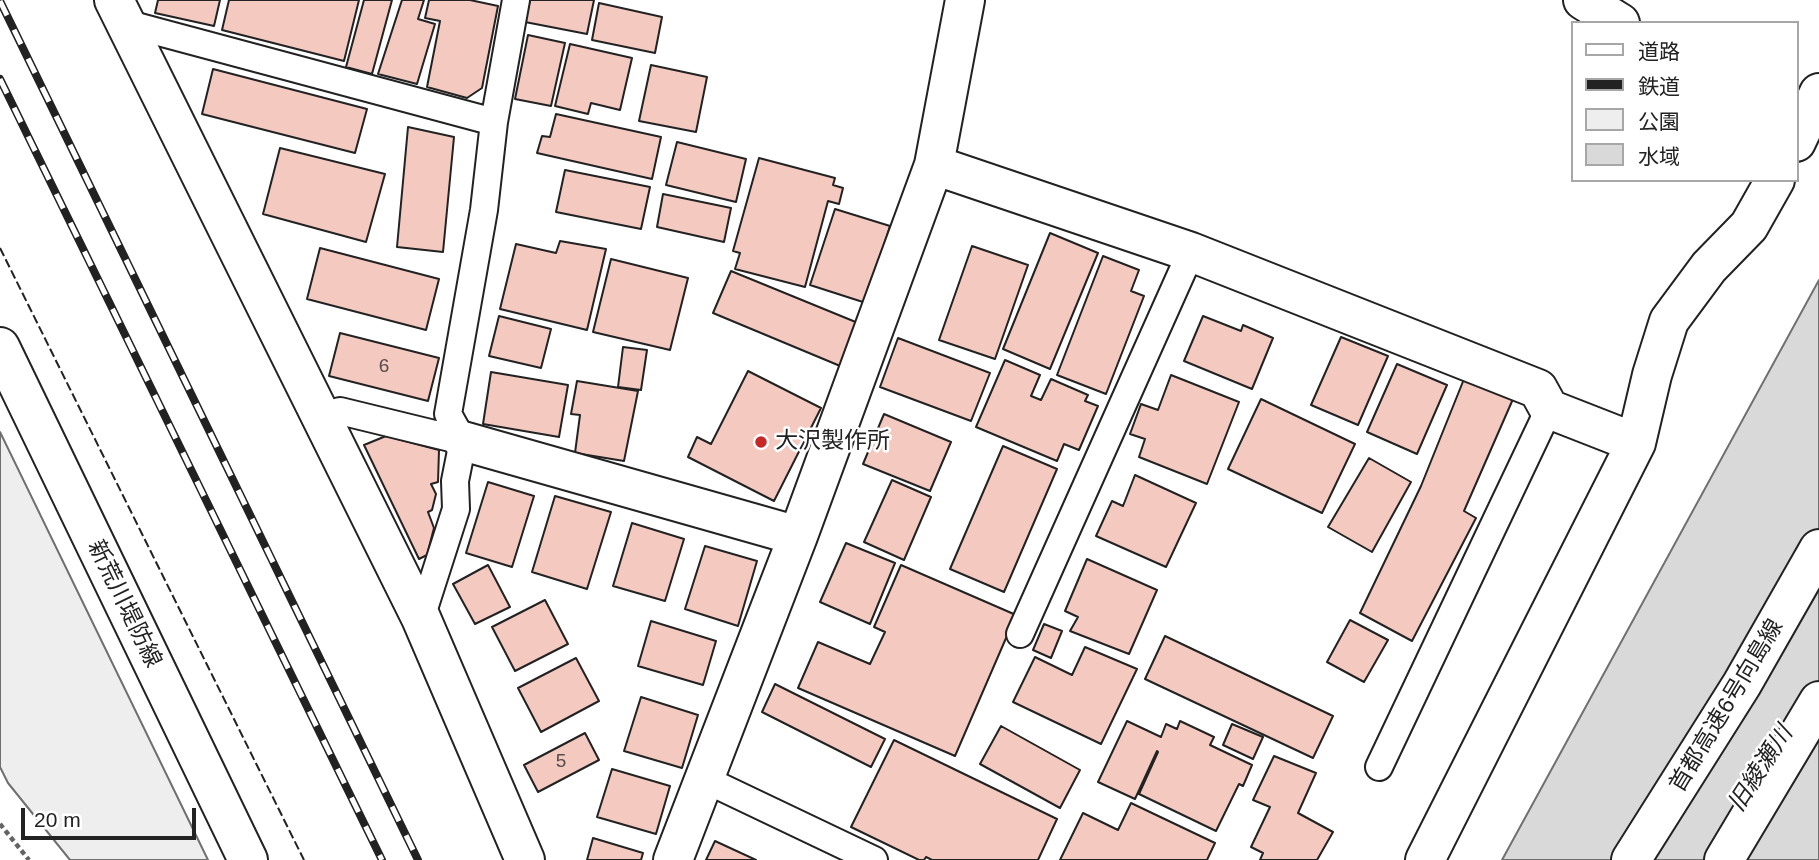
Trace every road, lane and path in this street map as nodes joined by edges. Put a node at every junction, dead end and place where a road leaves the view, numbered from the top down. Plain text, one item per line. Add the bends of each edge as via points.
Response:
1 (516, 0) edge
2 (965, 0) edge
3 (1583, 0) edge
4 (120, 12) edge
5 (1617, 21) edge
6 (1819, 93) edge
7 (494, 122) junction
8 (1798, 135) edge
9 (934, 165) junction
10 (1774, 182) edge
11 (1191, 252) junction
12 (0, 347) edge
13 (1549, 409) junction
14 (320, 417) junction
15 (463, 441) junction
16 (1636, 443) junction
17 (798, 536) junction
18 (1819, 549) edge
19 (421, 618) junction
20 (1020, 634) dead end
21 (1819, 701) edge
22 (1378, 767) dead end
23 (704, 779) junction
24 (0, 824) edge
25 (29, 860) edge
26 (248, 860) edge
27 (525, 860) edge
28 (673, 860) edge
29 (874, 860) edge
30 (1425, 860) edge
31 (1631, 860) edge
32 (1724, 860) edge

1 - 7 lane
2 - 9 main road
3 - 5 main road
4 - 7 lane
4 - 14 main road
6 - 8 main road
7 - 15 lane via 484,211 448,414
9 - 11 main road
9 - 17 main road
10 - 16 main road via 1749,226 1709,267 1669,321
11 - 13 main road via 1538,389
11 - 20 lane
12 - 26 main road, 新荒川堤防線
13 - 16 main road
13 - 22 lane
14 - 15 lane via 340,411
14 - 19 main road
15 - 17 main road
15 - 19 lane via 455,481 456,509
16 - 30 main road
17 - 23 main road
18 - 31 main road, 首都高速6号向島線 via 1742,684
19 - 27 main road
21 - 32 main road
23 - 28 main road
23 - 29 lane
24 - 25 path

